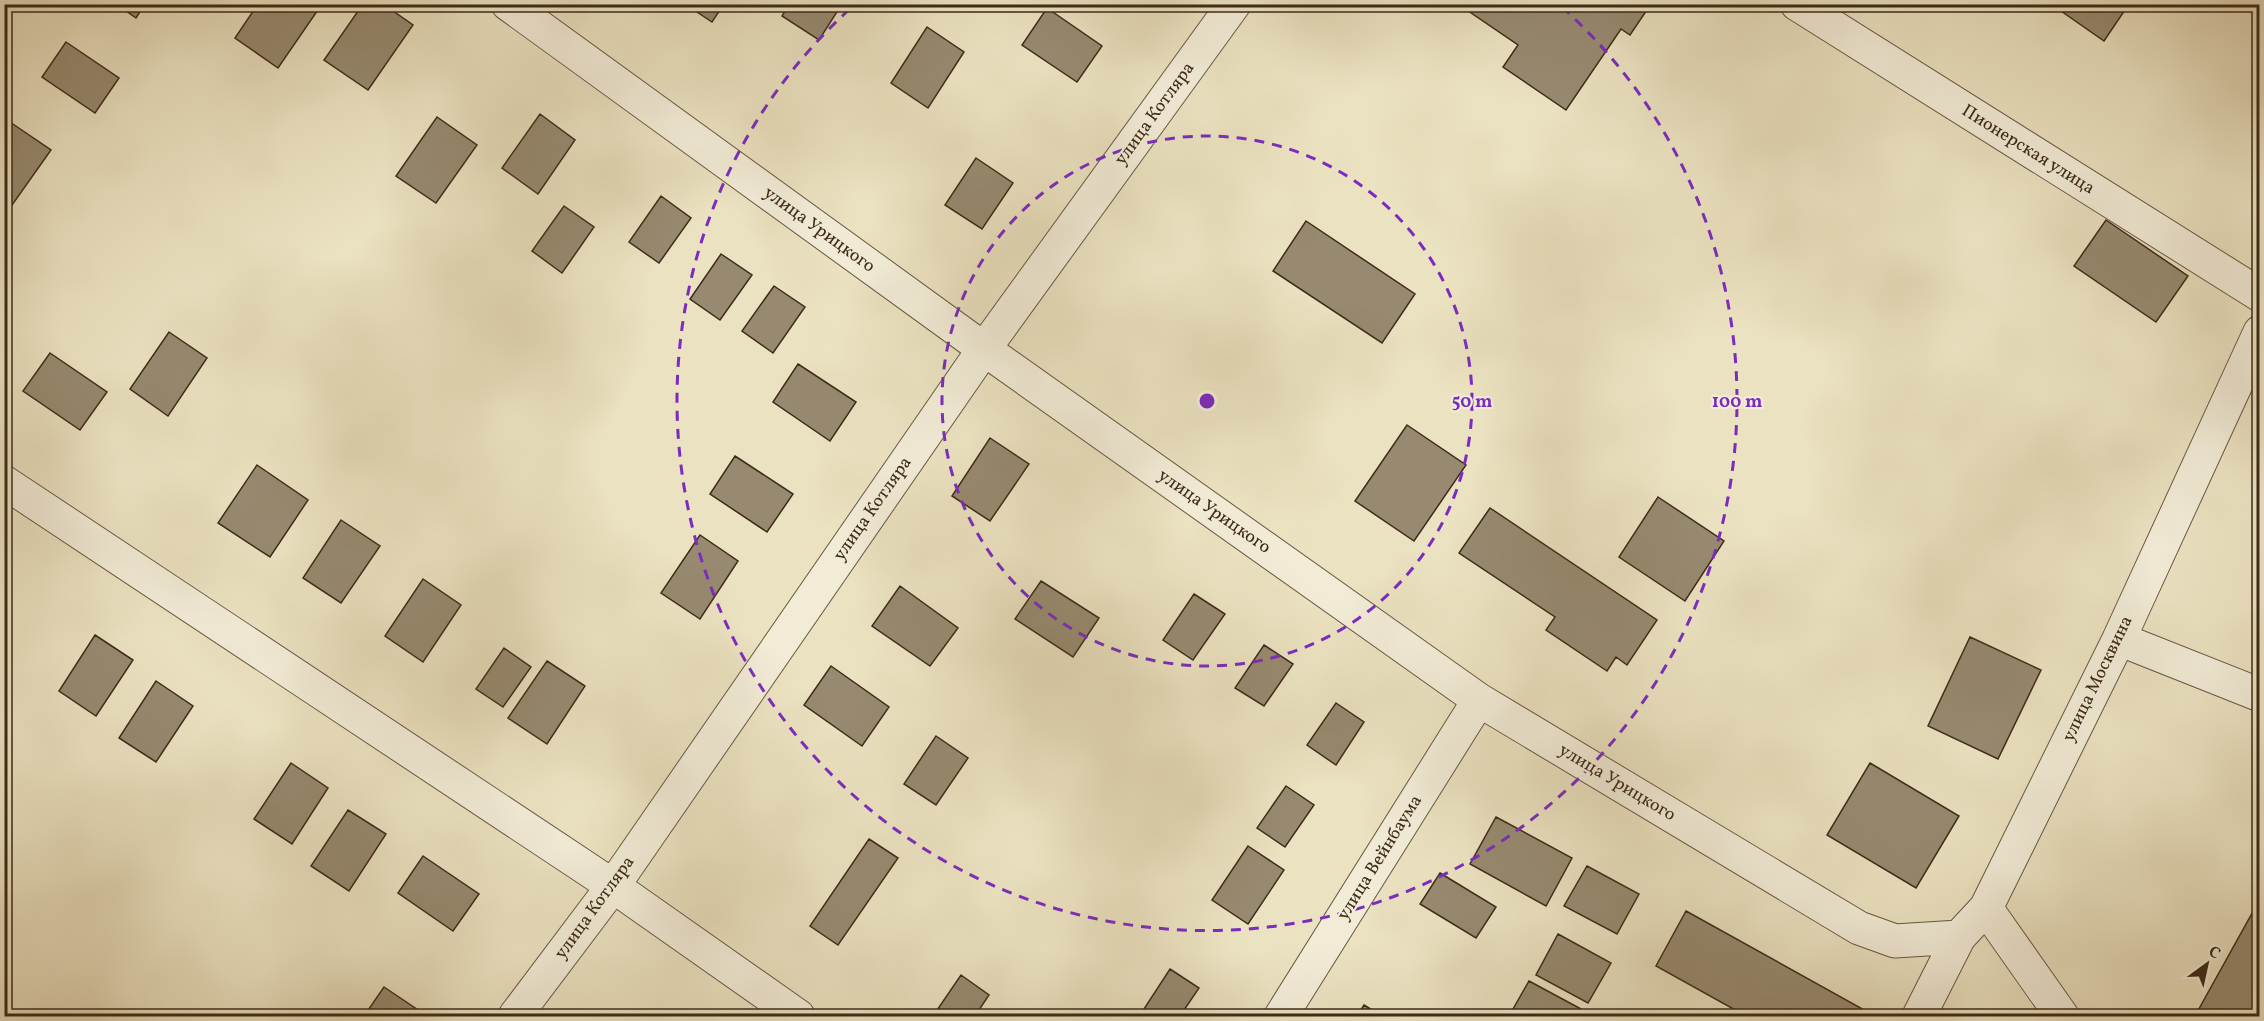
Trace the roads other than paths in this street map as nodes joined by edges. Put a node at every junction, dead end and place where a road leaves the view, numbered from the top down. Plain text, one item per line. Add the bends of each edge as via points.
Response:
1 (508, 4) edge
2 (1234, 4) edge
3 (1797, 4) edge
4 (2259, 295) edge
5 (2259, 332) edge
6 (984, 349) junction
7 (4, 482) edge
8 (2119, 639) junction
9 (2259, 695) edge
10 (1479, 700) junction
11 (613, 886) junction
12 (1986, 908) junction
13 (1959, 937) junction
14 (515, 1017) edge
15 (798, 1017) edge
16 (1281, 1017) edge
17 (1919, 1017) edge
18 (2062, 1017) edge

1 - 6 street, улица Урицкого
2 - 6 street, улица Котляра
3 - 4 street, Пионерская улица
5 - 8 street, улица Москвина
6 - 10 street, улица Урицкого
6 - 11 street, улица Котляра
7 - 11 street
8 - 9 street
8 - 12 street, улица Москвина
10 - 13 street, улица Урицкого via 1859,928 1895,941
10 - 16 street, улица Вейнбаума
11 - 14 street, улица Котляра
11 - 15 street
12 - 13 street, улица Москвина
12 - 18 street
13 - 17 street, улица Москвина

